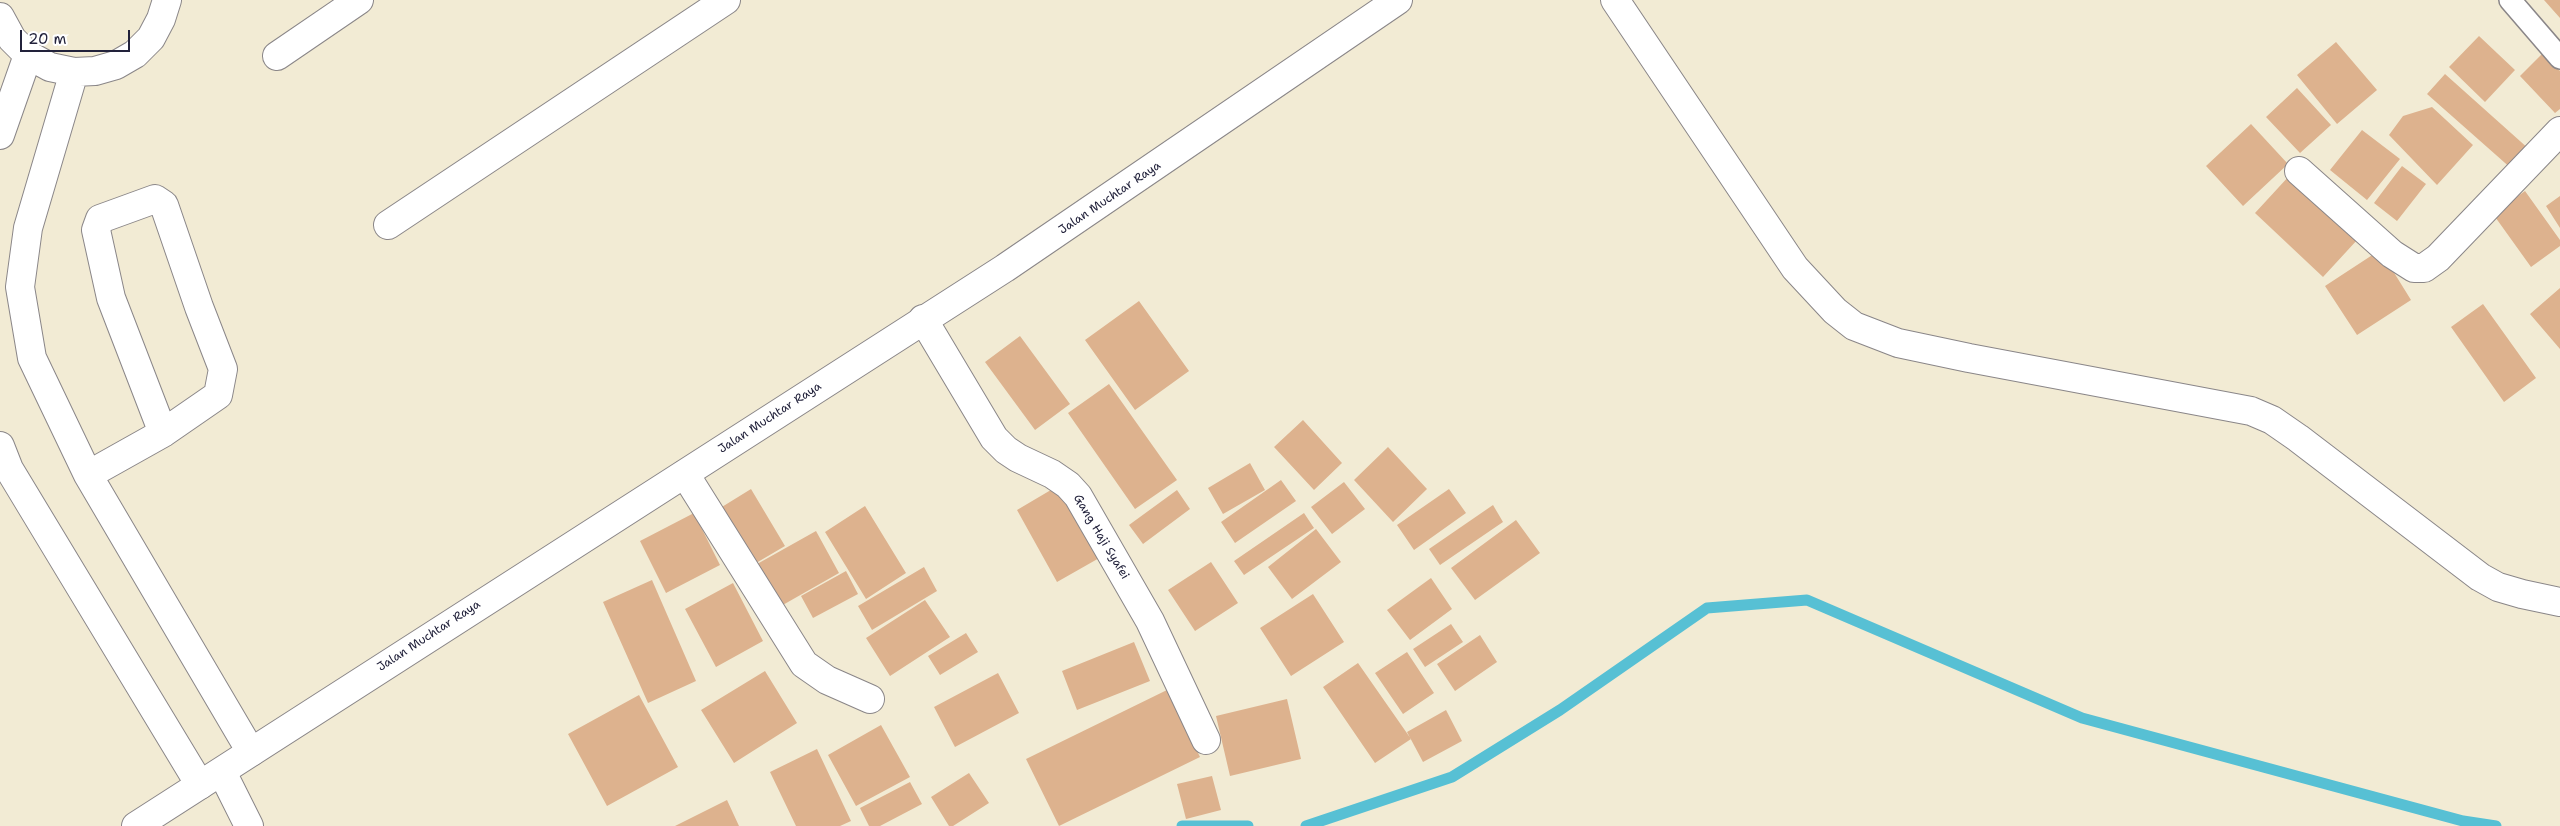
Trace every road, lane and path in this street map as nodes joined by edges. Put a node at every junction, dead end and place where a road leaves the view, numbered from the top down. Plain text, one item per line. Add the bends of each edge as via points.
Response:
1 (167, 0) edge
2 (359, 0) edge
3 (726, 0) edge
4 (1398, 0) edge
5 (1615, 0) edge
6 (2510, 0) edge
7 (0, 17) edge
8 (28, 55) junction
9 (277, 56) dead end
10 (2560, 58) edge
11 (74, 72) junction
12 (2560, 132) edge
13 (0, 135) edge
14 (2299, 171) dead end
15 (388, 226) dead end
16 (923, 319) junction
17 (163, 433) junction
18 (3, 463) edge
19 (684, 474) junction
20 (88, 475) junction
21 (2560, 602) edge
22 (870, 699) dead end
23 (1206, 740) dead end
24 (251, 752) junction
25 (211, 779) junction
26 (136, 826) edge
27 (249, 826) edge

1 - 11 main road via 151,38 135,54 116,65
2 - 9 main road
3 - 15 main road
4 - 16 main road, Jalan Muchtar Raya via 1104,203
5 - 21 main road via 1795,268 1835,311 1854,326 1898,343 2251,411 2272,420 2298,438 2480,577 2522,594
6 - 10 lane
7 - 8 main road via 12,39
8 - 11 main road via 50,67
8 - 13 main road
11 - 20 main road via 28,228 20,287 32,358
12 - 14 main road via 2438,258 2424,268 2414,268 2392,254
16 - 19 main road, Jalan Muchtar Raya
16 - 23 main road, Gang Haji Syafei via 994,438 1018,458 1068,485 1078,496 1150,622
17 - 17 main road via 111,298 96,230 100,219 155,199 164,205 223,369 218,395
17 - 20 main road
18 - 25 main road
19 - 22 main road via 804,664 827,680
19 - 24 main road, Jalan Muchtar Raya
20 - 24 main road
24 - 25 main road, Jalan Muchtar Raya
25 - 26 main road, Jalan Muchtar Raya
25 - 27 main road

